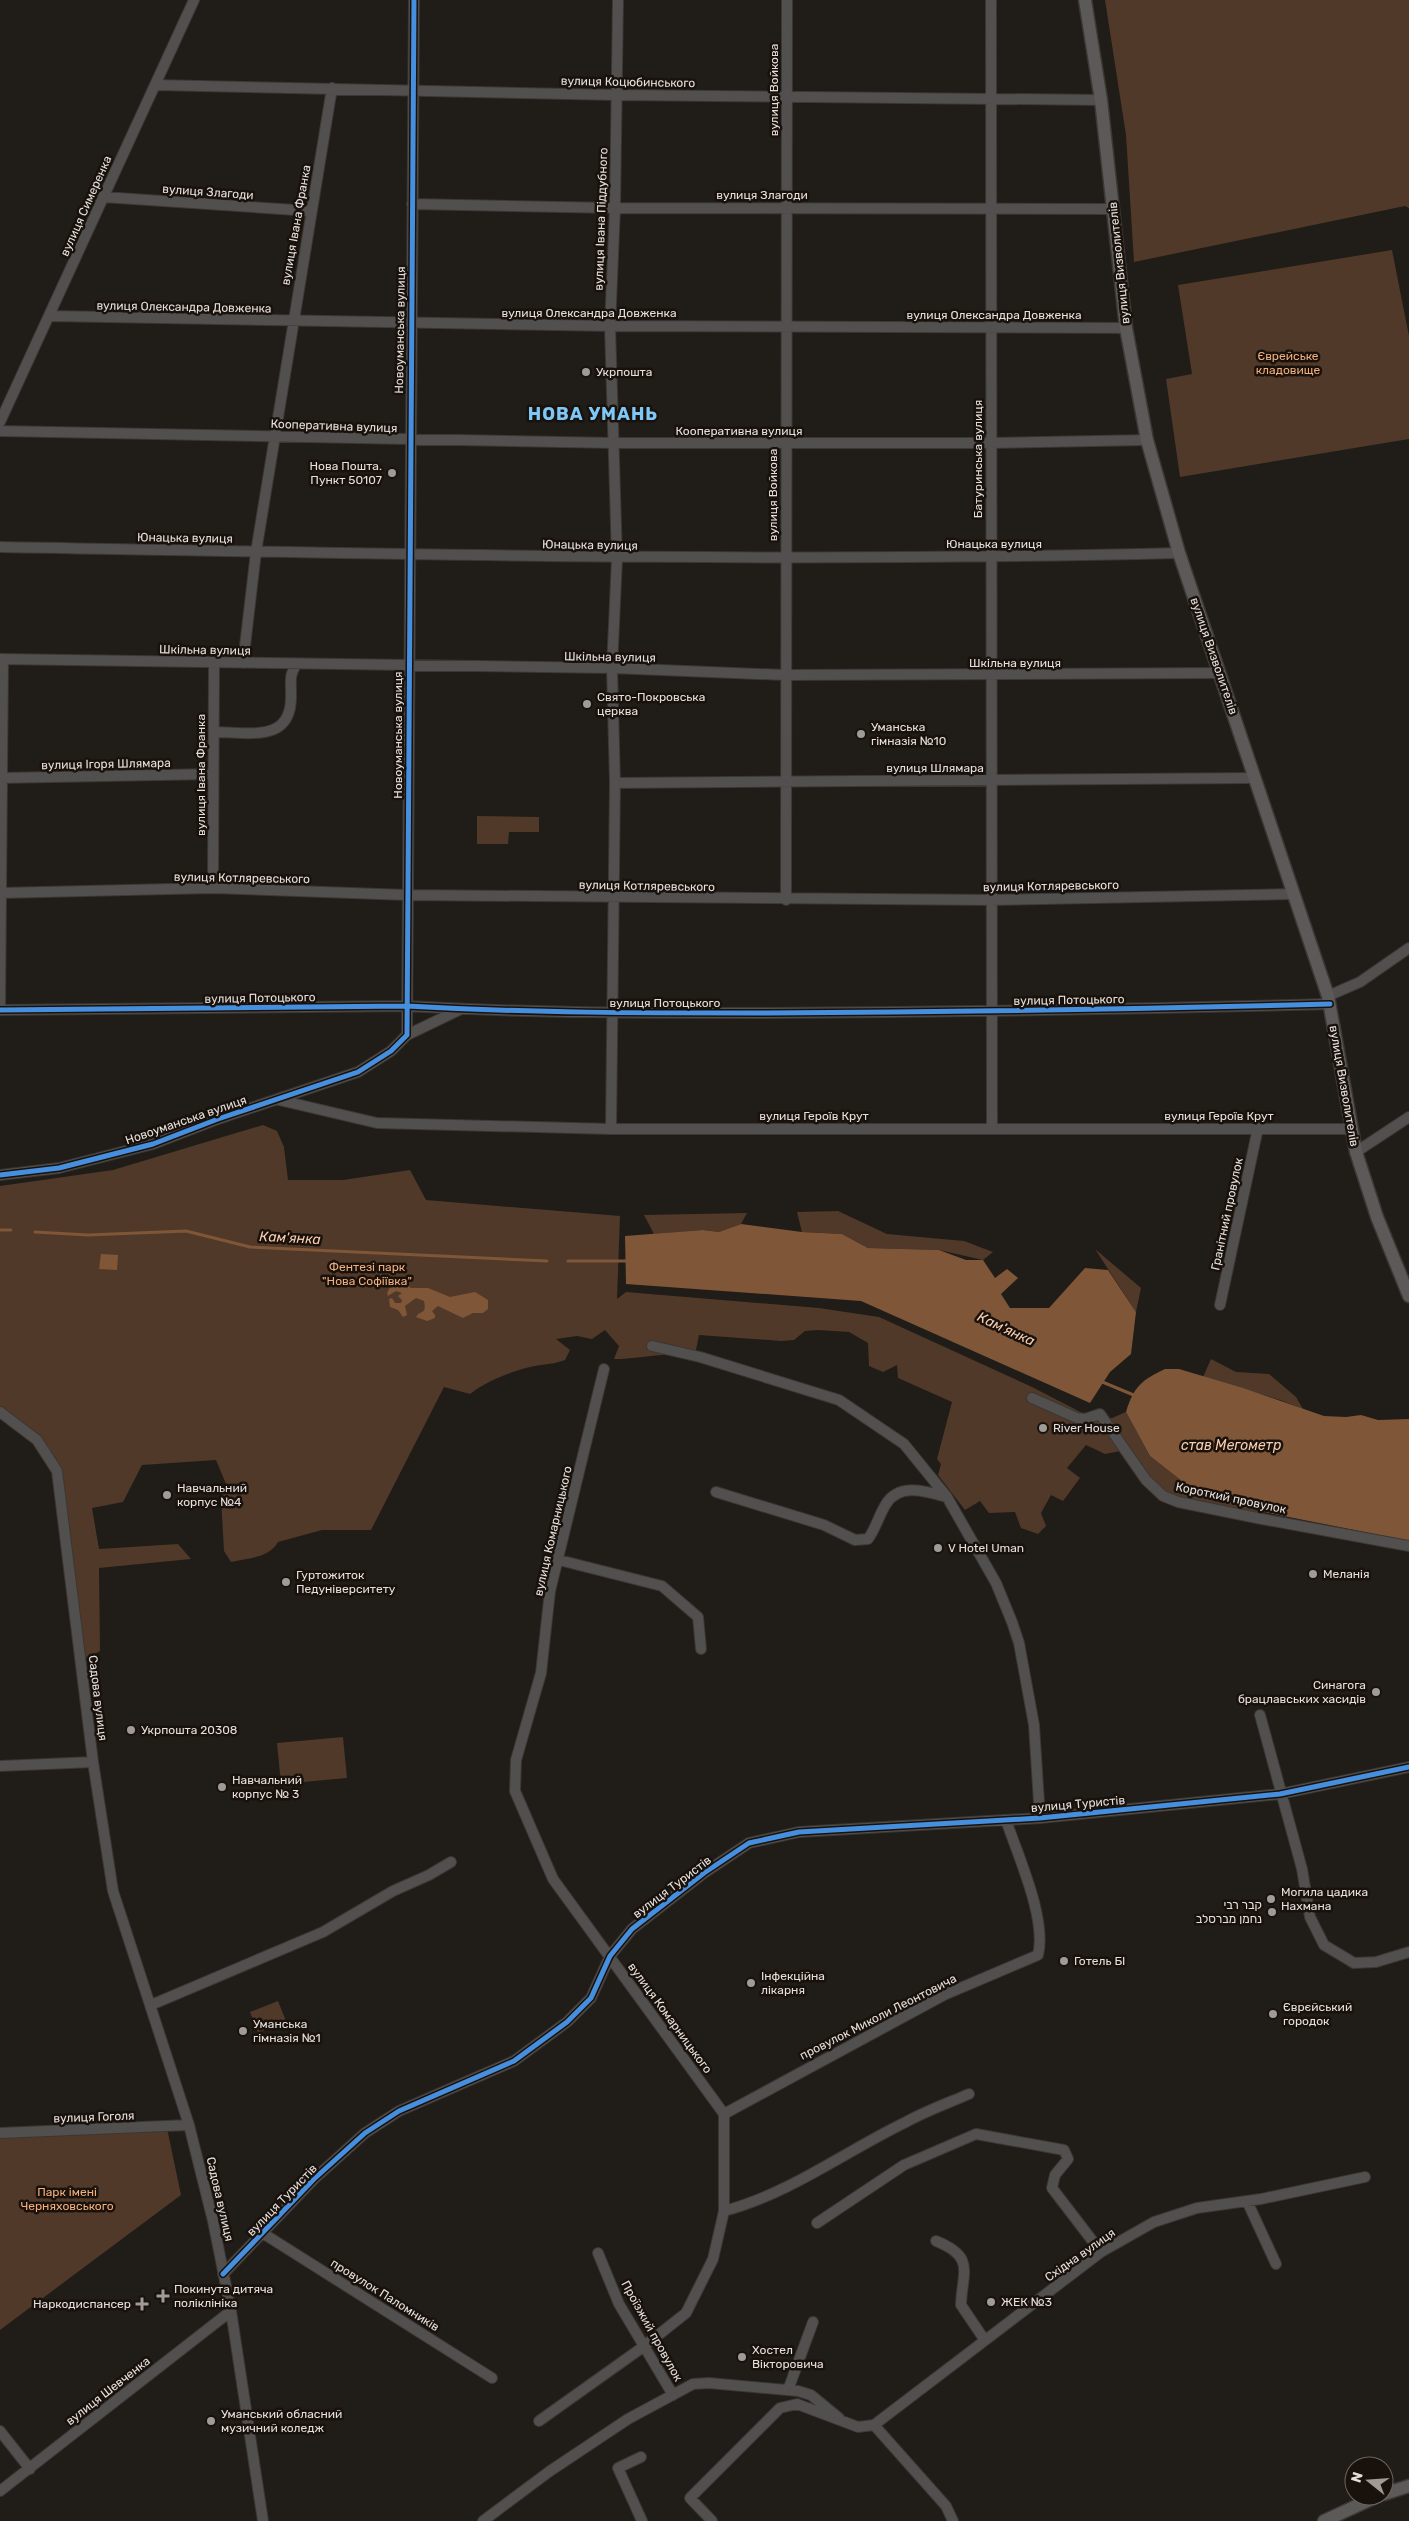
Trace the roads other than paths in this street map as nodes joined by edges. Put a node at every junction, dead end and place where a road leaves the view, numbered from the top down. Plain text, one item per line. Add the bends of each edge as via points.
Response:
1 (194, 0) edge
2 (414, 0) edge
3 (618, 0) edge
4 (787, 0) edge
5 (991, 0) edge
6 (1084, 0) edge
7 (155, 85) junction
8 (332, 88) junction
9 (413, 89) junction
10 (616, 95) junction
11 (786, 95) junction
12 (990, 98) junction
13 (1101, 100) junction
14 (103, 197) junction
15 (412, 204) junction
16 (786, 207) junction
17 (615, 208) junction
18 (990, 208) junction
19 (1113, 209) junction
20 (311, 211) junction
21 (51, 316) junction
22 (292, 321) junction
23 (410, 323) junction
24 (610, 326) junction
25 (785, 326) junction
26 (990, 327) junction
27 (1126, 328) junction
28 (0, 422) edge
29 (0, 431) edge
30 (274, 436) junction
31 (1147, 440) junction
32 (409, 441) junction
33 (614, 443) junction
34 (990, 443) junction
35 (785, 444) junction
36 (0, 547) edge
37 (256, 552) junction
38 (1179, 553) junction
39 (409, 554) junction
40 (785, 556) junction
41 (617, 558) junction
42 (990, 558) junction
43 (2, 659) edge
44 (214, 663) junction
45 (243, 663) junction
46 (297, 664) junction
47 (408, 666) junction
48 (612, 668) junction
49 (1220, 673) junction
50 (785, 675) junction
51 (991, 676) junction
52 (214, 732) junction
53 (213, 774) junction
54 (1, 778) edge
55 (1254, 778) junction
56 (991, 780) junction
57 (785, 782) junction
58 (615, 783) junction
59 (213, 888) junction
60 (1, 893) edge
61 (1293, 894) junction
62 (407, 895) junction
63 (614, 898) junction
64 (786, 900) junction
65 (991, 900) junction
66 (1409, 948) edge
67 (1329, 1000) junction
68 (407, 1006) junction
69 (0, 1010) edge
70 (460, 1010) junction
71 (991, 1012) junction
72 (612, 1013) junction
73 (406, 1035) junction
74 (278, 1100) junction
75 (1409, 1117) edge
76 (992, 1128) junction
77 (1258, 1128) junction
78 (611, 1129) junction
79 (1351, 1129) junction
80 (1356, 1152) junction
81 (0, 1175) edge
82 (1409, 1296) edge
83 (1220, 1305) dead end
84 (652, 1346) dead end
85 (604, 1370) dead end
86 (1032, 1398) dead end
87 (0, 1412) edge
88 (716, 1492) dead end
89 (947, 1498) junction
90 (1409, 1546) edge
91 (560, 1560) junction
92 (702, 1649) dead end
93 (1260, 1715) dead end
94 (93, 1762) junction
95 (0, 1766) edge
96 (1409, 1767) edge
97 (1280, 1794) junction
98 (1040, 1818) junction
99 (1006, 1820) junction
100 (451, 1862) dead end
101 (1409, 1952) edge
102 (610, 1956) junction
103 (151, 2006) junction
104 (969, 2094) dead end
105 (724, 2114) junction
106 (190, 2125) junction
107 (0, 2133) edge
108 (1366, 2177) dead end
109 (1247, 2201) junction
110 (724, 2211) junction
111 (817, 2223) dead end
112 (264, 2234) junction
113 (936, 2241) dead end
114 (1101, 2252) junction
115 (598, 2253) dead end
116 (1276, 2264) dead end
117 (223, 2274) junction
118 (231, 2311) junction
119 (813, 2322) dead end
120 (984, 2339) junction
121 (643, 2347) junction
122 (492, 2378) dead end
123 (788, 2390) junction
124 (673, 2395) junction
125 (838, 2418) junction
126 (540, 2421) dead end
127 (874, 2425) junction
128 (0, 2431) edge
129 (641, 2457) dead end
130 (30, 2469) junction
131 (1409, 2486) edge
132 (1394, 2491) edge
133 (0, 2492) edge
134 (1356, 2506) edge
135 (263, 2521) edge
136 (483, 2521) edge
137 (642, 2521) edge
138 (712, 2521) edge
139 (953, 2521) edge
140 (1324, 2521) edge

1 - 7 street, вулиця Симеренка
2 - 9 street, Новоуманська вулиця
3 - 10 street, вулиця Івана Піддубного
4 - 11 street, вулиця Войкова
5 - 12 street, Батуринська вулиця
6 - 13 main road, вулиця Визволителів
7 - 8 street, вулиця Коцюбинського
7 - 14 street, вулиця Симеренка
8 - 9 street, вулиця Коцюбинського
8 - 20 street, вулиця Івана Франка
9 - 10 street, вулиця Коцюбинського
9 - 15 street, Новоуманська вулиця
10 - 11 street, вулиця Коцюбинського
10 - 17 street, вулиця Івана Піддубного
11 - 12 street, вулиця Коцюбинського
11 - 16 street, вулиця Войкова
12 - 13 street, вулиця Коцюбинського
12 - 18 street, Батуринська вулиця
13 - 19 main road, вулиця Визволителів
14 - 20 street, вулиця Злагоди
14 - 21 street, вулиця Симеренка
15 - 17 street, вулиця Злагоди
15 - 23 street, Новоуманська вулиця
16 - 17 street, вулиця Злагоди
16 - 18 street, вулиця Злагоди
16 - 25 street, вулиця Войкова
17 - 24 street, вулиця Івана Піддубного
18 - 19 street, вулиця Злагоди
18 - 26 street, Батуринська вулиця
19 - 27 main road, вулиця Визволителів
20 - 22 street, вулиця Івана Франка
21 - 22 street, вулиця Олександра Довженка
21 - 28 street, вулиця Симеренка
22 - 23 street, вулиця Олександра Довженка
22 - 30 street, вулиця Івана Франка
23 - 24 street, вулиця Олександра Довженка
23 - 32 street, Новоуманська вулиця
24 - 25 street, вулиця Олександра Довженка
24 - 33 street, вулиця Івана Піддубного
25 - 26 street, вулиця Олександра Довженка
25 - 35 street, вулиця Войкова
26 - 27 street, вулиця Олександра Довженка
26 - 34 street, Батуринська вулиця
27 - 31 main road, вулиця Визволителів
29 - 30 street, Кооперативна вулиця
30 - 32 street, Кооперативна вулиця
30 - 37 street, вулиця Івана Франка
31 - 34 street, Кооперативна вулиця
31 - 38 main road, вулиця Визволителів
32 - 33 street, Кооперативна вулиця
32 - 39 street, Новоуманська вулиця
33 - 35 street, Кооперативна вулиця
33 - 41 street, вулиця Івана Піддубного
34 - 35 street, Кооперативна вулиця
34 - 42 street, Батуринська вулиця
35 - 40 street, вулиця Войкова
36 - 37 street, Юнацька вулиця
37 - 39 street, Юнацька вулиця
37 - 45 street, вулиця Івана Франка
38 - 42 street, Юнацька вулиця
38 - 49 main road, вулиця Визволителів
39 - 41 street, Юнацька вулиця
39 - 47 street, Новоуманська вулиця
40 - 41 street, Юнацька вулиця
40 - 42 street, Юнацька вулиця
40 - 50 street, вулиця Войкова
41 - 48 street, вулиця Івана Піддубного
42 - 51 street, Батуринська вулиця
43 - 44 street, Шкільна вулиця
43 - 54 street
44 - 45 street, Шкільна вулиця
44 - 52 street, вулиця Івана Франка
45 - 46 street, Шкільна вулиця
46 - 47 street, Шкільна вулиця
46 - 52 street via 290,674 291,708 280,727 268,732
47 - 48 street, Шкільна вулиця
47 - 62 street, Новоуманська вулиця
48 - 50 street, Шкільна вулиця
48 - 58 street, вулиця Івана Піддубного
49 - 51 street, Шкільна вулиця
49 - 55 main road, вулиця Визволителів
50 - 51 street, Шкільна вулиця
50 - 57 street, вулиця Войкова
51 - 56 street, Батуринська вулиця
52 - 53 street, вулиця Івана Франка
53 - 54 street, вулиця Ігоря Шлямара
53 - 59 street, вулиця Івана Франка
54 - 60 street
55 - 56 street, вулиця Шлямара
55 - 61 main road, вулиця Визволителів
56 - 57 street, вулиця Шлямара
56 - 65 street, Батуринська вулиця
57 - 58 street, вулиця Шлямара
57 - 64 street, вулиця Войкова
58 - 63 street, вулиця Івана Піддубного
59 - 60 street, вулиця Котляревського
59 - 62 street, вулиця Котляревського
60 - 69 street
61 - 65 street, вулиця Котляревського
61 - 67 main road, вулиця Визволителів
62 - 63 street, вулиця Котляревського
62 - 68 street, Новоуманська вулиця
63 - 64 street, вулиця Котляревського
63 - 72 street, вулиця Івана Піддубного
64 - 65 street, вулиця Котляревського
65 - 71 street, Батуринська вулиця
66 - 67 street
67 - 71 street, вулиця Потоцького
67 - 79 main road, вулиця Визволителів
68 - 69 street, вулиця Потоцького
68 - 70 street, вулиця Потоцького
68 - 73 street, Новоуманська вулиця
70 - 72 street, вулиця Потоцького
70 - 73 street
71 - 72 street, вулиця Потоцького
71 - 76 street, Батуринська вулиця
72 - 78 street, вулиця Івана Піддубного
73 - 74 street, Новоуманська вулиця via 391,1051 358,1072
74 - 78 street, вулиця Героїв Крут via 378,1123
74 - 81 street, Новоуманська вулиця via 153,1144 59,1168
75 - 80 street
76 - 77 street, вулиця Героїв Крут
76 - 78 street, вулиця Героїв Крут
77 - 79 street, вулиця Героїв Крут
77 - 83 street, Гранітний провулок
79 - 80 main road, вулиця Визволителів
80 - 82 main road, вулиця Визволителів
84 - 89 street via 700,1356 839,1400 904,1444
85 - 91 street, вулиця Комарницького
86 - 90 street, Короткий провулок via 1077,1418 1100,1414 1146,1480 1163,1496 1178,1502
87 - 94 street, Садова вулиця via 37,1440 57,1471
88 - 89 street via 824,1525 855,1540 868,1539 887,1503 896,1495 922,1490
89 - 98 street via 996,1583 1019,1643 1034,1726
91 - 92 street via 662,1586 698,1617
91 - 102 street, вулиця Комарницького via 550,1591 541,1673 516,1760 515,1791 553,1879
93 - 97 street
94 - 95 street
94 - 103 street, Садова вулиця via 113,1891
96 - 97 street, вулиця Туристів
97 - 98 street, вулиця Туристів
97 - 101 street via 1302,1869 1310,1917 1324,1945 1354,1963 1376,1962
98 - 99 street, вулиця Туристів
99 - 102 street, вулиця Туристів via 799,1832 749,1843 632,1929
99 - 105 street, провулок Миколи Леонтовича via 1038,1918 1038,1955 944,1994
100 - 103 street via 322,1932
102 - 105 street, вулиця Комарницького
102 - 112 street, вулиця Туристів via 591,1998 568,2022 514,2061 399,2111 365,2133 314,2179
103 - 106 street, Садова вулиця
104 - 110 street via 906,2122 791,2187 755,2203
105 - 110 street
106 - 107 street, вулиця Гоголя
106 - 117 street, Садова вулиця
108 - 109 street, Східна вулиця
109 - 114 street, Східна вулиця via 1197,2208 1170,2216
109 - 116 street
110 - 121 street via 713,2259 686,2313
111 - 114 street via 904,2165 976,2134 1064,2150 1068,2159 1054,2174 1052,2188
112 - 117 street, вулиця Туристів
112 - 122 street, провулок Паломників
113 - 120 street via 962,2259 966,2268 961,2305
114 - 120 street, Східна вулиця
115 - 121 street, Проїзжий провулок via 619,2304
117 - 118 street, Садова вулиця
118 - 130 street, вулиця Шевченка
118 - 135 street, Садова вулиця
119 - 123 street
120 - 127 street, Східна вулиця
121 - 124 street, Проїзжий провулок
121 - 126 street
123 - 124 street via 709,2383 693,2384
123 - 125 street via 811,2395
124 - 136 street via 628,2419
125 - 127 street via 858,2427
125 - 138 street via 797,2404 780,2408 690,2498
127 - 139 street via 946,2506
128 - 130 street
129 - 137 street via 618,2468
130 - 133 street, вулиця Шевченка
131 - 132 main road
134 - 140 main road

